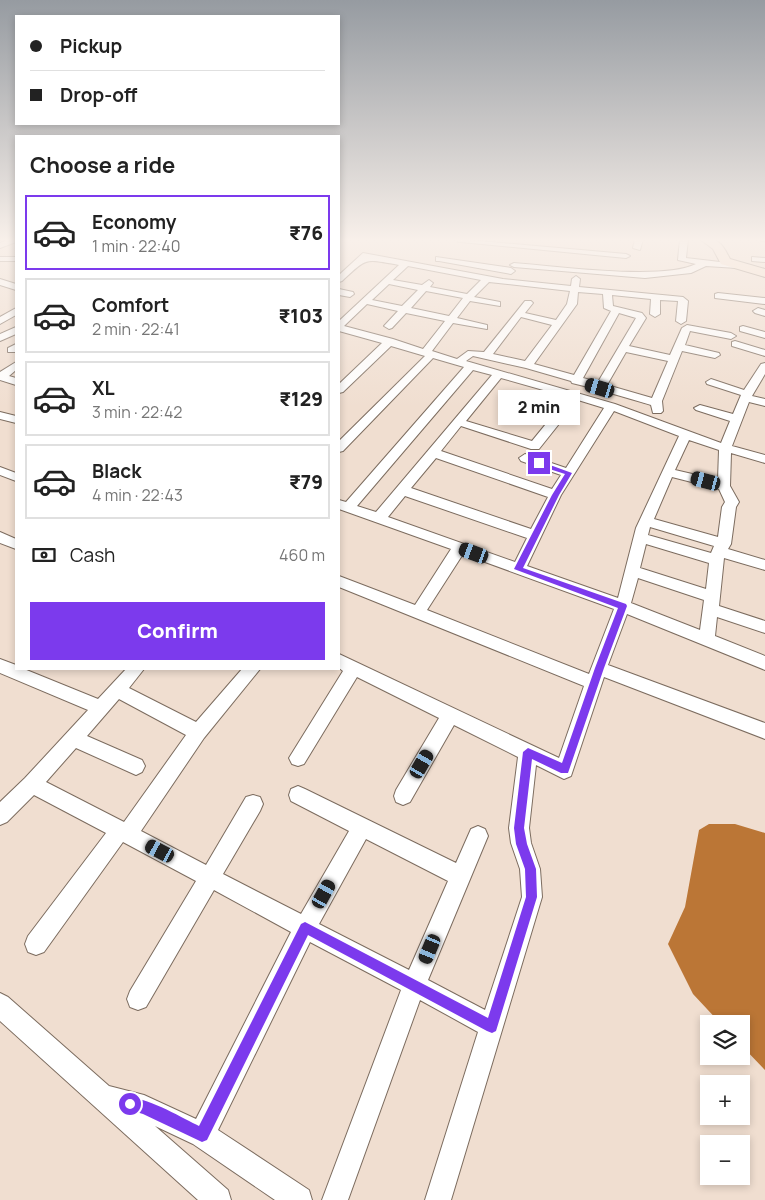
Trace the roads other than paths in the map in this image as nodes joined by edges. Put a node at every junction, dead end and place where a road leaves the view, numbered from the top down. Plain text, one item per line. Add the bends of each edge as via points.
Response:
1 (372, 295) edge
2 (417, 295) edge
3 (456, 295) edge
4 (472, 295) edge
5 (573, 295) edge
6 (607, 295) edge
7 (638, 295) edge
8 (718, 296) dead end
9 (658, 297) junction
10 (469, 298) junction
11 (765, 301) edge
12 (365, 302) junction
13 (528, 303) dead end
14 (497, 304) dead end
15 (0, 306) edge
16 (404, 309) junction
17 (616, 310) junction
18 (15, 311) edge
19 (15, 312) edge
20 (519, 314) junction
21 (655, 314) dead end
22 (451, 320) junction
23 (0, 321) edge
24 (681, 321) dead end
25 (558, 323) junction
26 (389, 326) dead end
27 (484, 327) dead end
28 (342, 328) edge
29 (743, 329) dead end
30 (15, 330) edge
31 (765, 335) edge
32 (0, 338) edge
33 (390, 341) junction
34 (679, 347) junction
35 (624, 348) junction
36 (429, 353) junction
37 (765, 353) edge
38 (714, 355) dead end
39 (486, 356) junction
40 (603, 357) junction
41 (674, 359) junction
42 (465, 364) junction
43 (528, 365) junction
44 (15, 366) edge
45 (763, 373) edge
46 (499, 374) junction
47 (0, 377) edge
48 (576, 381) junction
49 (15, 382) edge
50 (711, 382) dead end
51 (600, 388) junction
52 (340, 389) edge
53 (746, 395) junction
54 (575, 396) junction
55 (656, 403) junction
56 (765, 403) edge
57 (611, 406) junction
58 (700, 408) dead end
59 (0, 415) edge
60 (737, 419) junction
61 (15, 420) edge
62 (460, 422) junction
63 (660, 425) junction
64 (685, 435) junction
65 (340, 447) edge
66 (725, 448) junction
67 (434, 453) junction
68 (525, 458) dead end
69 (765, 459) edge
70 (0, 471) edge
71 (668, 472) junction
72 (569, 473) junction
73 (15, 476) edge
74 (724, 486) junction
75 (402, 490) junction
76 (555, 495) junction
77 (344, 505) edge
78 (379, 518) junction
79 (646, 521) junction
80 (536, 536) junction
81 (0, 537) edge
82 (640, 538) junction
83 (15, 544) edge
84 (459, 548) junction
85 (720, 552) junction
86 (765, 565) edge
87 (518, 569) junction
88 (631, 570) junction
89 (340, 581) edge
90 (712, 603) junction
91 (623, 606) junction
92 (418, 612) junction
93 (765, 628) edge
94 (707, 639) junction
95 (765, 663) edge
96 (346, 664) edge
97 (0, 666) edge
98 (15, 670) edge
99 (16, 670) edge
100 (135, 670) edge
101 (251, 670) edge
102 (33, 674) edge
103 (597, 676) junction
104 (117, 690) junction
105 (101, 708) junction
106 (450, 715) junction
107 (765, 731) edge
108 (198, 732) junction
109 (73, 738) junction
110 (528, 752) junction
111 (298, 758) dead end
112 (136, 766) dead end
113 (32, 784) junction
114 (298, 795) dead end
115 (403, 796) dead end
116 (253, 804) dead end
117 (0, 815) edge
118 (362, 827) junction
119 (124, 832) junction
120 (478, 836) dead end
121 (460, 876) junction
122 (209, 877) junction
123 (305, 928) junction
124 (36, 944) dead end
125 (414, 985) junction
126 (138, 999) dead end
127 (0, 1005) edge
128 (492, 1026) junction
129 (103, 1097) junction
130 (202, 1135) junction
131 (218, 1200) edge
132 (299, 1200) edge
133 (335, 1200) edge
134 (438, 1200) edge

1 - 12 street
2 - 16 street
3 - 10 street
4 - 10 street
5 - 25 street via 572,304
6 - 17 street via 608,308
7 - 9 street
8 - 11 street
9 - 21 street
9 - 24 street via 682,300
10 - 14 street
10 - 22 street
12 - 16 street
12 - 28 street
13 - 20 street
15 - 18 street
16 - 22 street
16 - 26 street
17 - 35 street via 641,316
17 - 40 street
19 - 23 street
20 - 25 street
20 - 39 street
22 - 27 street
22 - 36 street
25 - 43 street
28 - 33 street
29 - 31 street
30 - 32 street
33 - 36 street
33 - 52 street
34 - 37 street via 688,327
34 - 38 street
34 - 41 street
35 - 40 street
35 - 41 street
36 - 42 street
36 - 65 street
39 - 42 street via 471,353
39 - 43 street
40 - 48 street
40 - 51 street
41 - 55 street
42 - 46 street
42 - 77 street
43 - 48 street
44 - 47 street
45 - 53 street
46 - 54 street
46 - 62 street
47 - 49 street
48 - 51 street
50 - 53 street
51 - 55 street
53 - 56 street
53 - 60 street
54 - 57 street
54 - 62 street via 536,446
55 - 63 street
57 - 63 street
57 - 72 street
58 - 60 street
59 - 61 street
60 - 66 street
62 - 67 street
63 - 64 street
64 - 66 street
64 - 71 street
66 - 69 street
66 - 74 street
67 - 75 street
67 - 76 street
68 - 72 street
70 - 73 street
71 - 74 street
71 - 79 street
72 - 76 street
74 - 85 street via 732,502
75 - 78 street
75 - 80 street
76 - 80 street
77 - 78 street
78 - 84 street
79 - 82 street
79 - 85 street
80 - 87 street
81 - 83 street
82 - 85 street
82 - 88 street
84 - 87 street
84 - 92 street
85 - 86 street
85 - 90 street
87 - 91 street
88 - 90 street
88 - 91 street
89 - 92 street
90 - 93 street
90 - 94 street
91 - 94 street
91 - 103 street
92 - 103 street
94 - 95 street
96 - 106 street
96 - 111 street
97 - 98 street
99 - 102 street
100 - 104 street
101 - 108 street
102 - 105 street
103 - 107 street
103 - 110 street via 564,770
104 - 105 street
104 - 108 street
105 - 109 street
106 - 110 street
106 - 115 street
108 - 119 street
109 - 112 street
109 - 113 street
110 - 128 street via 519,828 530,869 532,897
113 - 117 street
113 - 119 street
114 - 118 street
116 - 122 street
118 - 121 street
118 - 123 street
119 - 122 street
119 - 124 street
120 - 121 street
121 - 125 street
122 - 123 street
122 - 126 street
123 - 125 street
123 - 130 street
125 - 128 street
125 - 133 street
127 - 129 street
128 - 134 street
129 - 130 street via 144,1108
129 - 131 street
130 - 132 street

